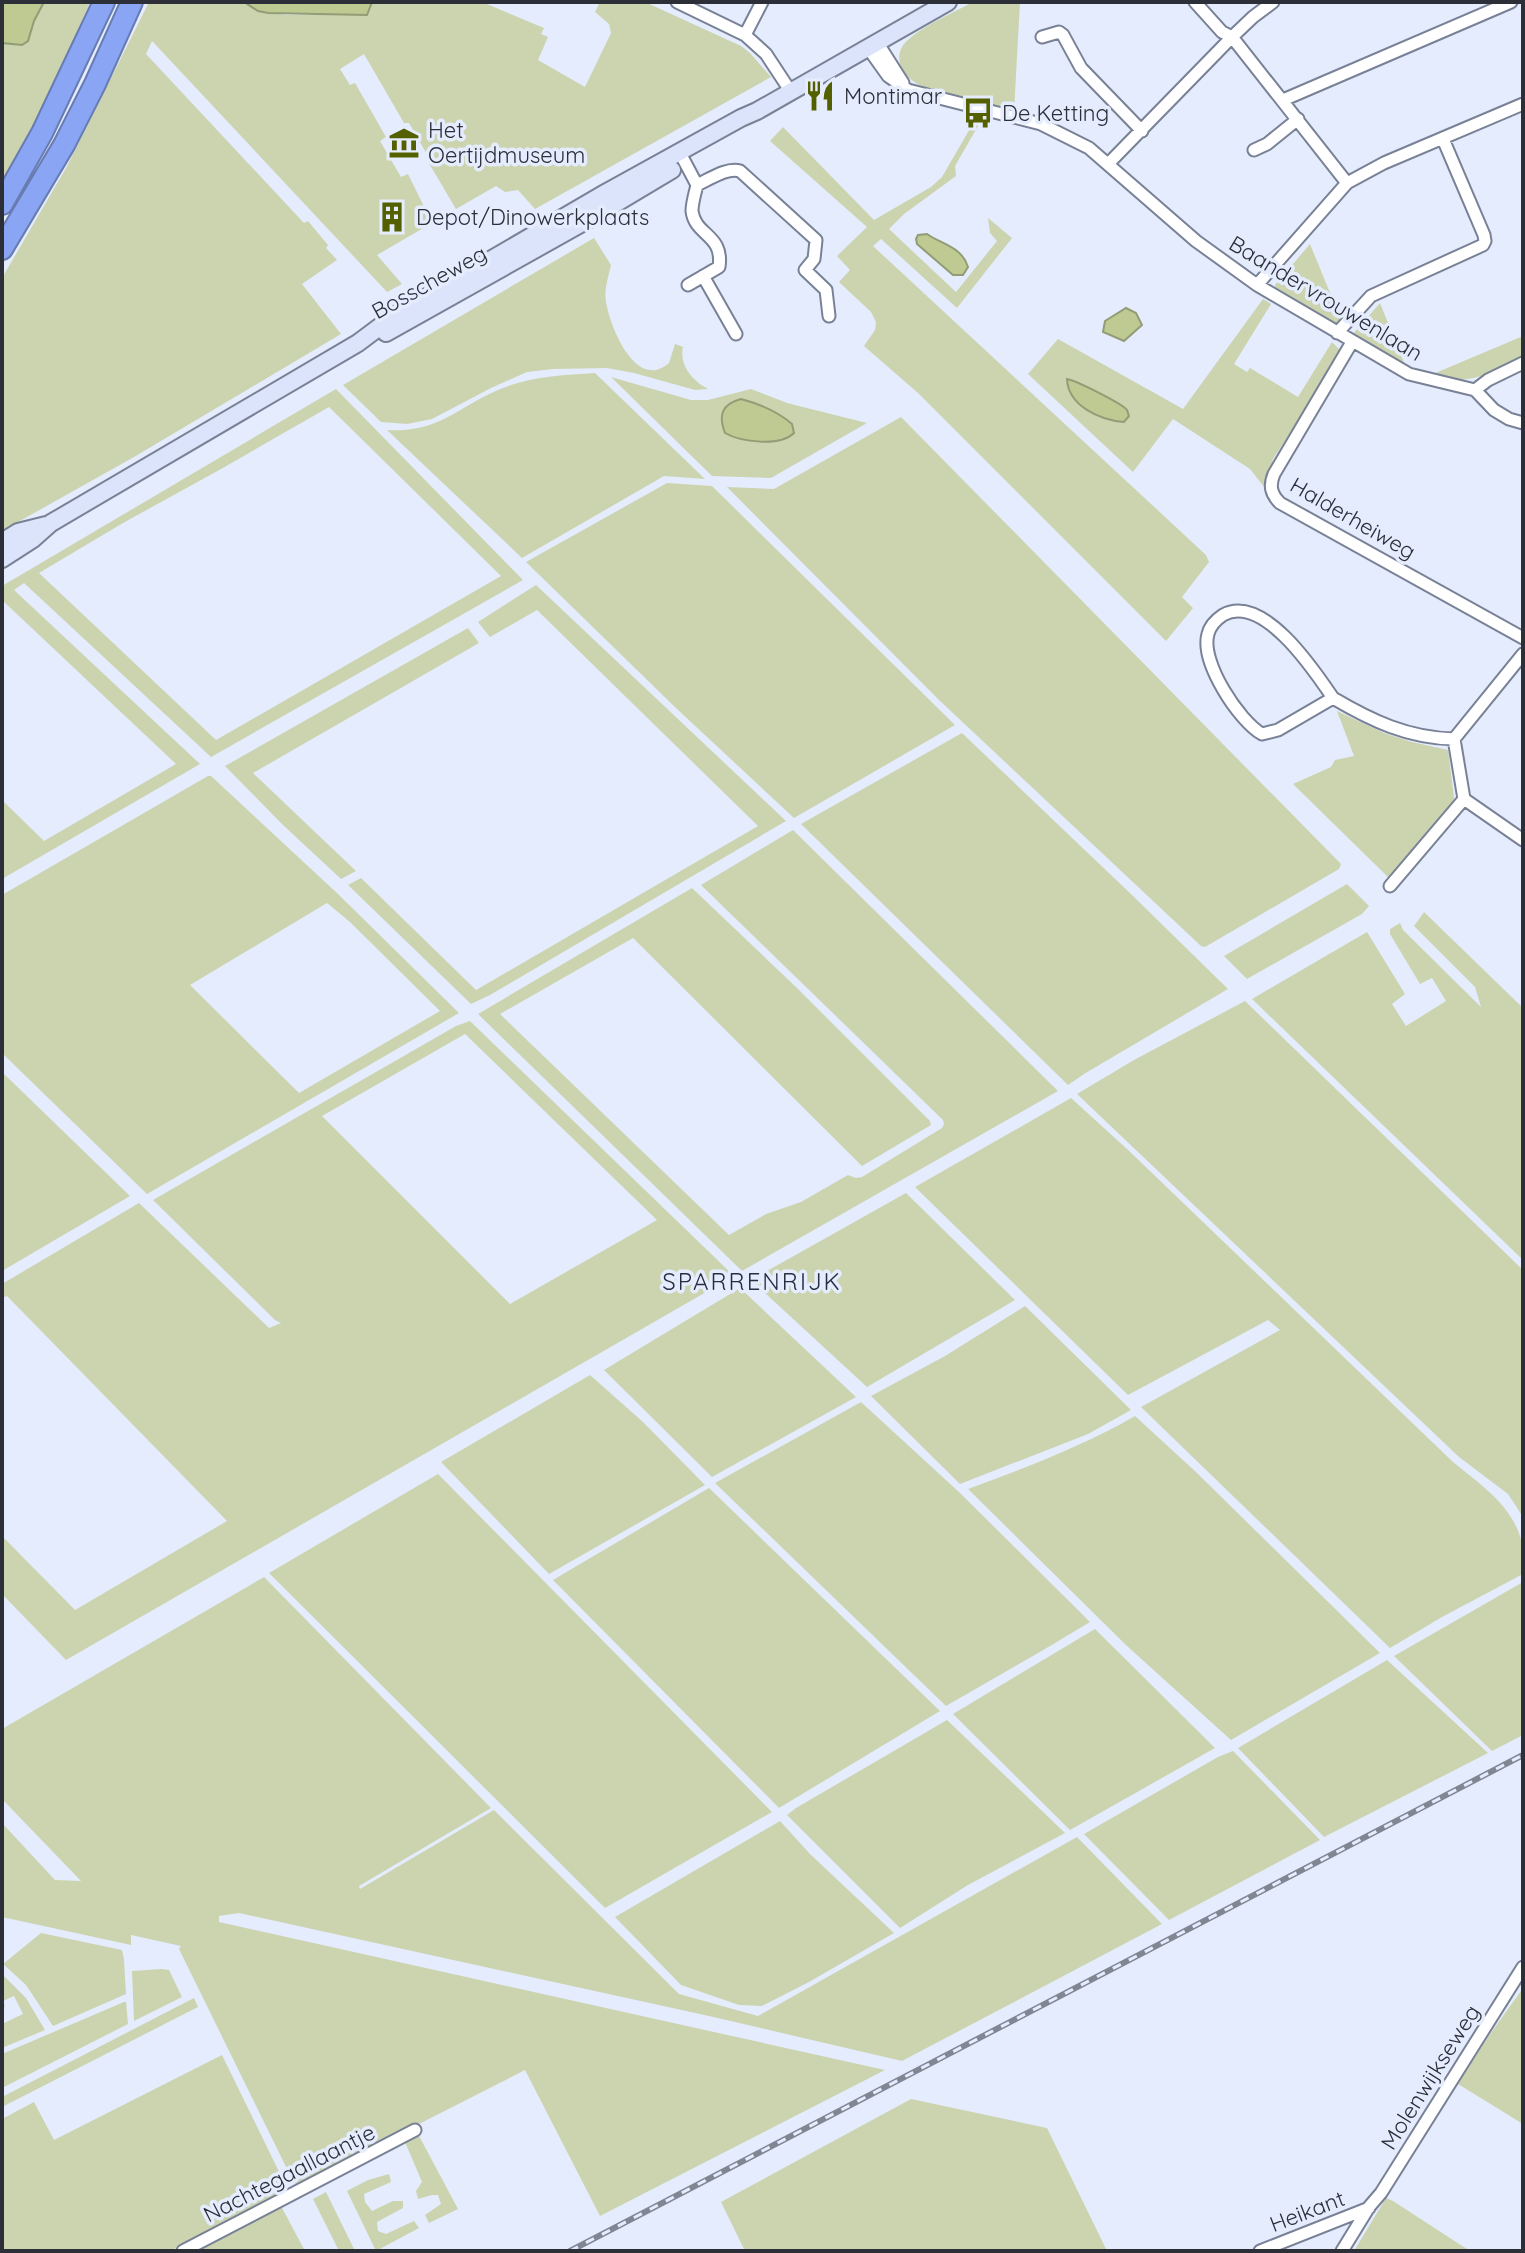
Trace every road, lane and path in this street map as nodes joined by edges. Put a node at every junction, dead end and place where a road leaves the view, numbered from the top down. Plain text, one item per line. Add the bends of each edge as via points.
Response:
1 (104, 2) edge
2 (132, 2) edge
3 (677, 2) edge
4 (762, 2) edge
5 (948, 2) edge
6 (1195, 2) edge
7 (1273, 2) edge
8 (1511, 2) edge
9 (745, 35) junction
10 (1042, 37) dead end
11 (1232, 37) junction
12 (872, 45) junction
13 (791, 92) junction
14 (1283, 100) junction
15 (1523, 104) edge
16 (1298, 119) junction
17 (1142, 131) junction
18 (1443, 139) junction
19 (1254, 150) dead end
20 (683, 157) junction
21 (1108, 164) junction
22 (1347, 183) junction
23 (697, 185) junction
24 (2, 204) edge
25 (2, 249) edge
26 (703, 276) junction
27 (688, 285) dead end
28 (1257, 285) junction
29 (829, 316) dead end
30 (1337, 333) junction
31 (736, 334) dead end
32 (1352, 342) junction
33 (1523, 363) edge
34 (1475, 390) junction
35 (1523, 423) edge
36 (51, 523) junction
37 (2, 542) edge
38 (2, 559) edge
39 (1523, 638) edge
40 (1523, 654) edge
41 (1333, 698) junction
42 (1454, 739) junction
43 (1464, 799) junction
44 (1523, 840) edge
45 (1390, 886) dead end
46 (1523, 1967) edge
47 (415, 2130) dead end
48 (1369, 2207) junction
49 (183, 2251) edge
50 (1260, 2251) edge
51 (1342, 2251) edge

1 - 24 highway
2 - 25 highway via 64,145
3 - 9 street
4 - 9 street
5 - 12 main road, Bosscheweg
6 - 11 street
7 - 11 street
8 - 14 street
9 - 13 street via 766,54
10 - 17 street via 1063,35 1081,68
11 - 14 street
11 - 17 street
12 - 13 main road, Bosscheweg
12 - 21 street, Baandervrouwenlaan via 888,76 908,90 1041,124
13 - 20 main road, Bosscheweg via 757,111 725,139
14 - 16 street
15 - 18 street
16 - 19 street
16 - 22 street
17 - 21 street
18 - 22 street
18 - 30 street via 1484,235 1483,245 1371,296
20 - 23 street
20 - 36 main road, Bosscheweg via 607,192
21 - 28 street, Baandervrouwenlaan via 1196,241
22 - 28 street
23 - 26 street via 695,219 718,246 720,257 719,267
23 - 29 street via 740,171 816,240 814,259 805,270 826,290
26 - 27 street
26 - 31 street
28 - 30 street, Baandervrouwenlaan
30 - 32 street, Baandervrouwenlaan
32 - 34 street, Baandervrouwenlaan via 1409,374
32 - 39 street, Halderheiweg via 1274,474 1270,483 1275,498
33 - 34 street
34 - 35 street via 1494,410
36 - 37 main road, Bosscheweg
36 - 38 main road, Bosscheweg
40 - 42 street
41 - 41 street via 1270,733 1253,729 1216,676 1208,650 1216,619 1243,610 1274,627
41 - 42 street via 1393,728
42 - 43 street
43 - 44 street
43 - 45 street
46 - 48 street, Molenwijkseweg
47 - 49 street, Nachtegaallaantje
48 - 50 street, Heikant
48 - 51 street, Molenwijkseweg

